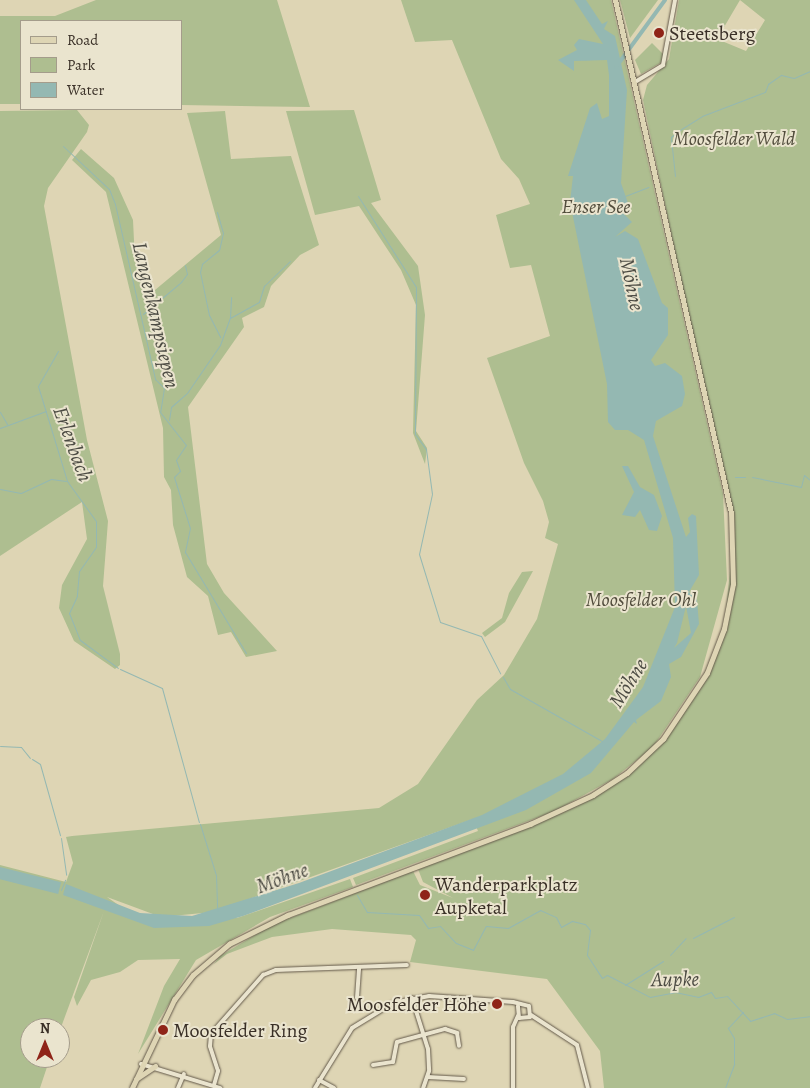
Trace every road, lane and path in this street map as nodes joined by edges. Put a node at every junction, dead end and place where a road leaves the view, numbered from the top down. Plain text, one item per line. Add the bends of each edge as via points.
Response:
1 (615, 0) edge
2 (675, 0) edge
3 (635, 82) junction
4 (407, 965) dead end
5 (359, 967) junction
6 (357, 998) dead end
7 (412, 998) junction
8 (518, 1006) junction
9 (531, 1015) junction
10 (518, 1016) junction
11 (425, 1035) junction
12 (459, 1046) dead end
13 (141, 1064) junction
14 (373, 1065) dead end
15 (155, 1066) junction
16 (184, 1074) junction
17 (428, 1077) junction
18 (135, 1080) junction
19 (319, 1080) junction
20 (464, 1080) dead end
21 (214, 1086) junction
22 (132, 1088) edge
23 (178, 1088) edge
24 (220, 1088) edge
25 (315, 1088) edge
26 (334, 1088) edge
27 (422, 1088) edge
28 (513, 1088) edge
29 (588, 1088) edge

1 - 3 main road
2 - 3 street via 663,65
3 - 13 main road via 731,513 733,584 724,629 707,673 663,739 627,772 593,795 530,824 288,914 229,944 180,992
4 - 5 street
5 - 6 street
5 - 21 street via 276,970 263,975 211,1034 210,1046 218,1068
7 - 8 street via 455,997
7 - 11 street
7 - 19 street via 361,1020 340,1042
8 - 9 street via 528,1005
8 - 10 street
9 - 10 street via 525,1019
9 - 29 street via 577,1045
10 - 28 street via 513,1029
11 - 12 street via 452,1029
11 - 14 street via 397,1042 393,1062
11 - 17 street
13 - 15 street
13 - 18 main road
15 - 16 street
15 - 18 main road
16 - 21 street
16 - 23 street
17 - 20 street
17 - 27 street
18 - 22 main road
19 - 25 street
19 - 26 street
21 - 24 street

